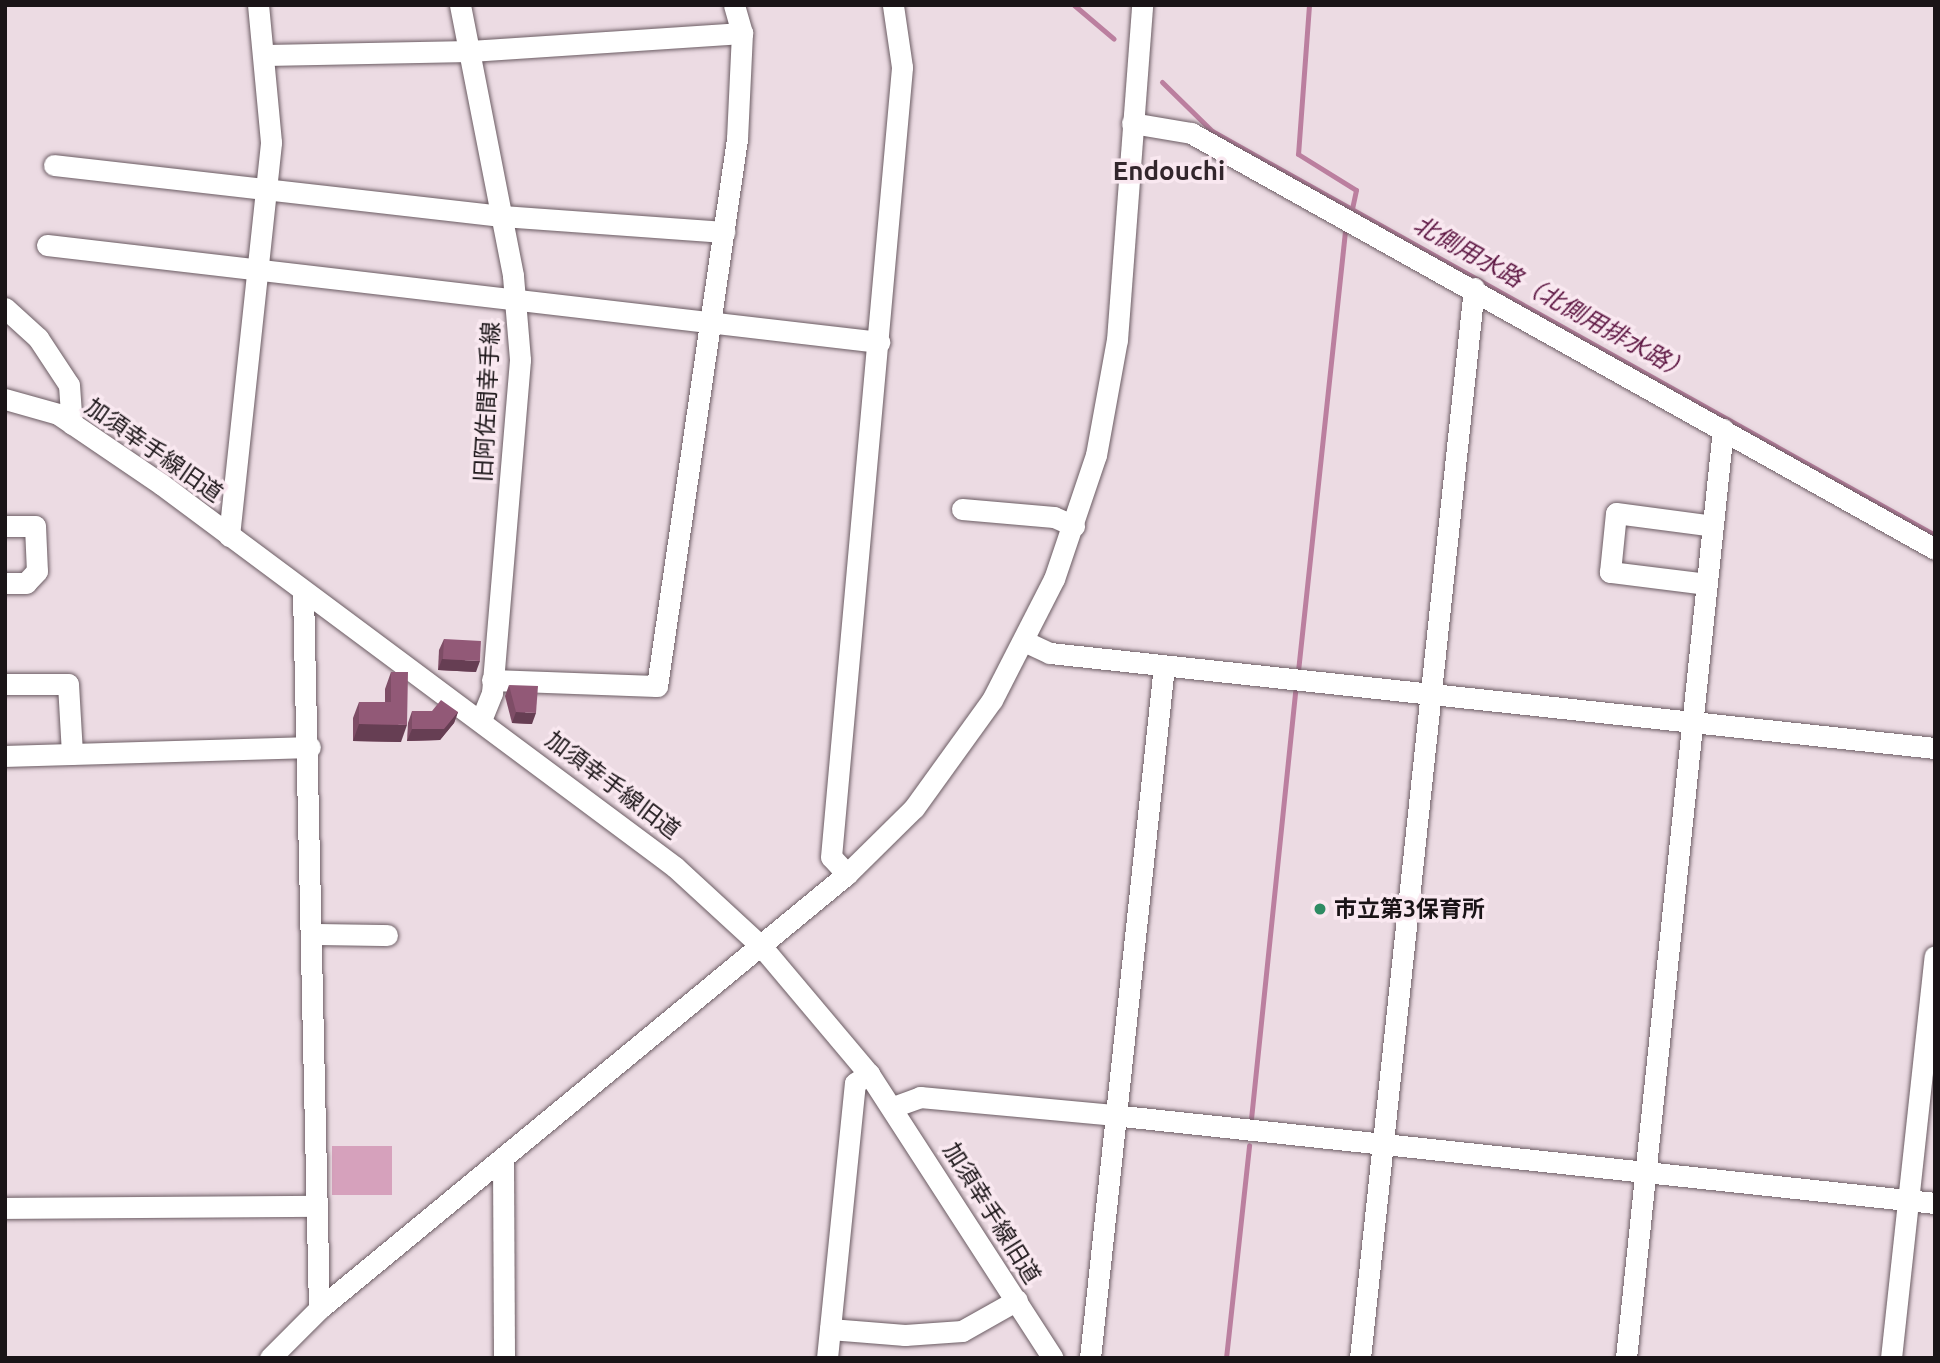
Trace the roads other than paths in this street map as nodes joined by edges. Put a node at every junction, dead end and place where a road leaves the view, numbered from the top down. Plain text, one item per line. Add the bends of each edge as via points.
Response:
1 (258, 5) edge
2 (460, 5) edge
3 (734, 5) edge
4 (893, 5) edge
5 (1142, 5) edge
6 (742, 33) junction
7 (470, 51) junction
8 (266, 55) junction
9 (1132, 123) junction
10 (54, 165) dead end
11 (267, 187) junction
12 (502, 216) junction
13 (724, 232) junction
14 (47, 245) dead end
15 (259, 268) junction
16 (1474, 288) junction
17 (517, 300) junction
18 (5, 308) edge
19 (712, 320) junction
20 (879, 342) junction
21 (5, 399) edge
22 (72, 424) junction
23 (1723, 429) junction
24 (962, 509) dead end
25 (5, 526) edge
26 (1074, 526) junction
27 (1713, 526) junction
28 (229, 536) junction
29 (1935, 549) edge
30 (5, 583) edge
31 (1707, 584) junction
32 (303, 593) junction
33 (1026, 642) junction
34 (1164, 666) junction
35 (492, 680) junction
36 (5, 684) edge
37 (1432, 694) junction
38 (481, 720) junction
39 (1692, 722) junction
40 (310, 747) junction
41 (1935, 748) edge
42 (72, 754) junction
43 (5, 755) edge
44 (846, 874) junction
45 (312, 934) junction
46 (387, 935) dead end
47 (762, 947) junction
48 (1935, 956) edge
49 (869, 1074) junction
50 (893, 1107) junction
51 (1113, 1115) junction
52 (1384, 1145) junction
53 (503, 1162) junction
54 (1646, 1173) junction
55 (1909, 1199) junction
56 (1935, 1203) edge
57 (315, 1206) junction
58 (5, 1208) edge
59 (1017, 1300) junction
60 (319, 1309) junction
61 (830, 1329) junction
62 (270, 1358) edge
63 (504, 1358) edge
64 (827, 1358) edge
65 (1053, 1358) edge
66 (1090, 1358) edge
67 (1360, 1358) edge
68 (1626, 1358) edge
69 (1891, 1358) edge

1 - 8 street
2 - 7 street, 旧阿佐間幸手線
3 - 6 street
4 - 20 street via 902,67
5 - 9 street
6 - 7 street
6 - 13 street
7 - 8 street
7 - 12 street, 旧阿佐間幸手線
8 - 11 street
9 - 16 street via 1191,132
9 - 26 street via 1117,340 1096,455
10 - 11 street
11 - 12 street
11 - 15 street
12 - 13 street
12 - 17 street, 旧阿佐間幸手線
13 - 19 street
14 - 15 street
15 - 17 street
15 - 28 street
16 - 23 street
16 - 37 street
17 - 19 street
17 - 35 street, 旧阿佐間幸手線 via 518,402
18 - 22 street via 38,338 69,384
19 - 20 street
19 - 35 street via 657,686
20 - 44 street via 831,857
21 - 22 street, 加須幸手線旧道
22 - 28 street, 加須幸手線旧道
23 - 27 street
23 - 29 street
24 - 26 street via 1054,517
25 - 30 street via 35,526 37,571 26,583
26 - 33 street
27 - 31 street
27 - 31 street via 1616,513 1610,572
28 - 32 street, 加須幸手線旧道
31 - 39 street
32 - 38 street, 加須幸手線旧道
32 - 40 street
33 - 34 street via 1050,653
33 - 44 street via 914,808
34 - 37 street
34 - 51 street
35 - 38 street, 旧阿佐間幸手線
36 - 42 street via 68,684
37 - 39 street
37 - 52 street
38 - 47 street, 加須幸手線旧道 via 638,834
39 - 41 street
39 - 54 street
40 - 42 street
40 - 45 street
42 - 43 street
44 - 47 street
45 - 46 street
45 - 57 street
47 - 49 street, 加須幸手線旧道
47 - 53 street
48 - 55 street
49 - 50 street, 加須幸手線旧道
49 - 61 street via 855,1083
50 - 51 street via 920,1097
50 - 59 street, 加須幸手線旧道
51 - 52 street
51 - 66 street
52 - 54 street
52 - 67 street
53 - 60 street
53 - 63 street
54 - 55 street
54 - 68 street
55 - 56 street
55 - 69 street
57 - 58 street
57 - 60 street
59 - 61 street via 962,1331 905,1335
59 - 65 street, 加須幸手線旧道
60 - 62 street
61 - 64 street

